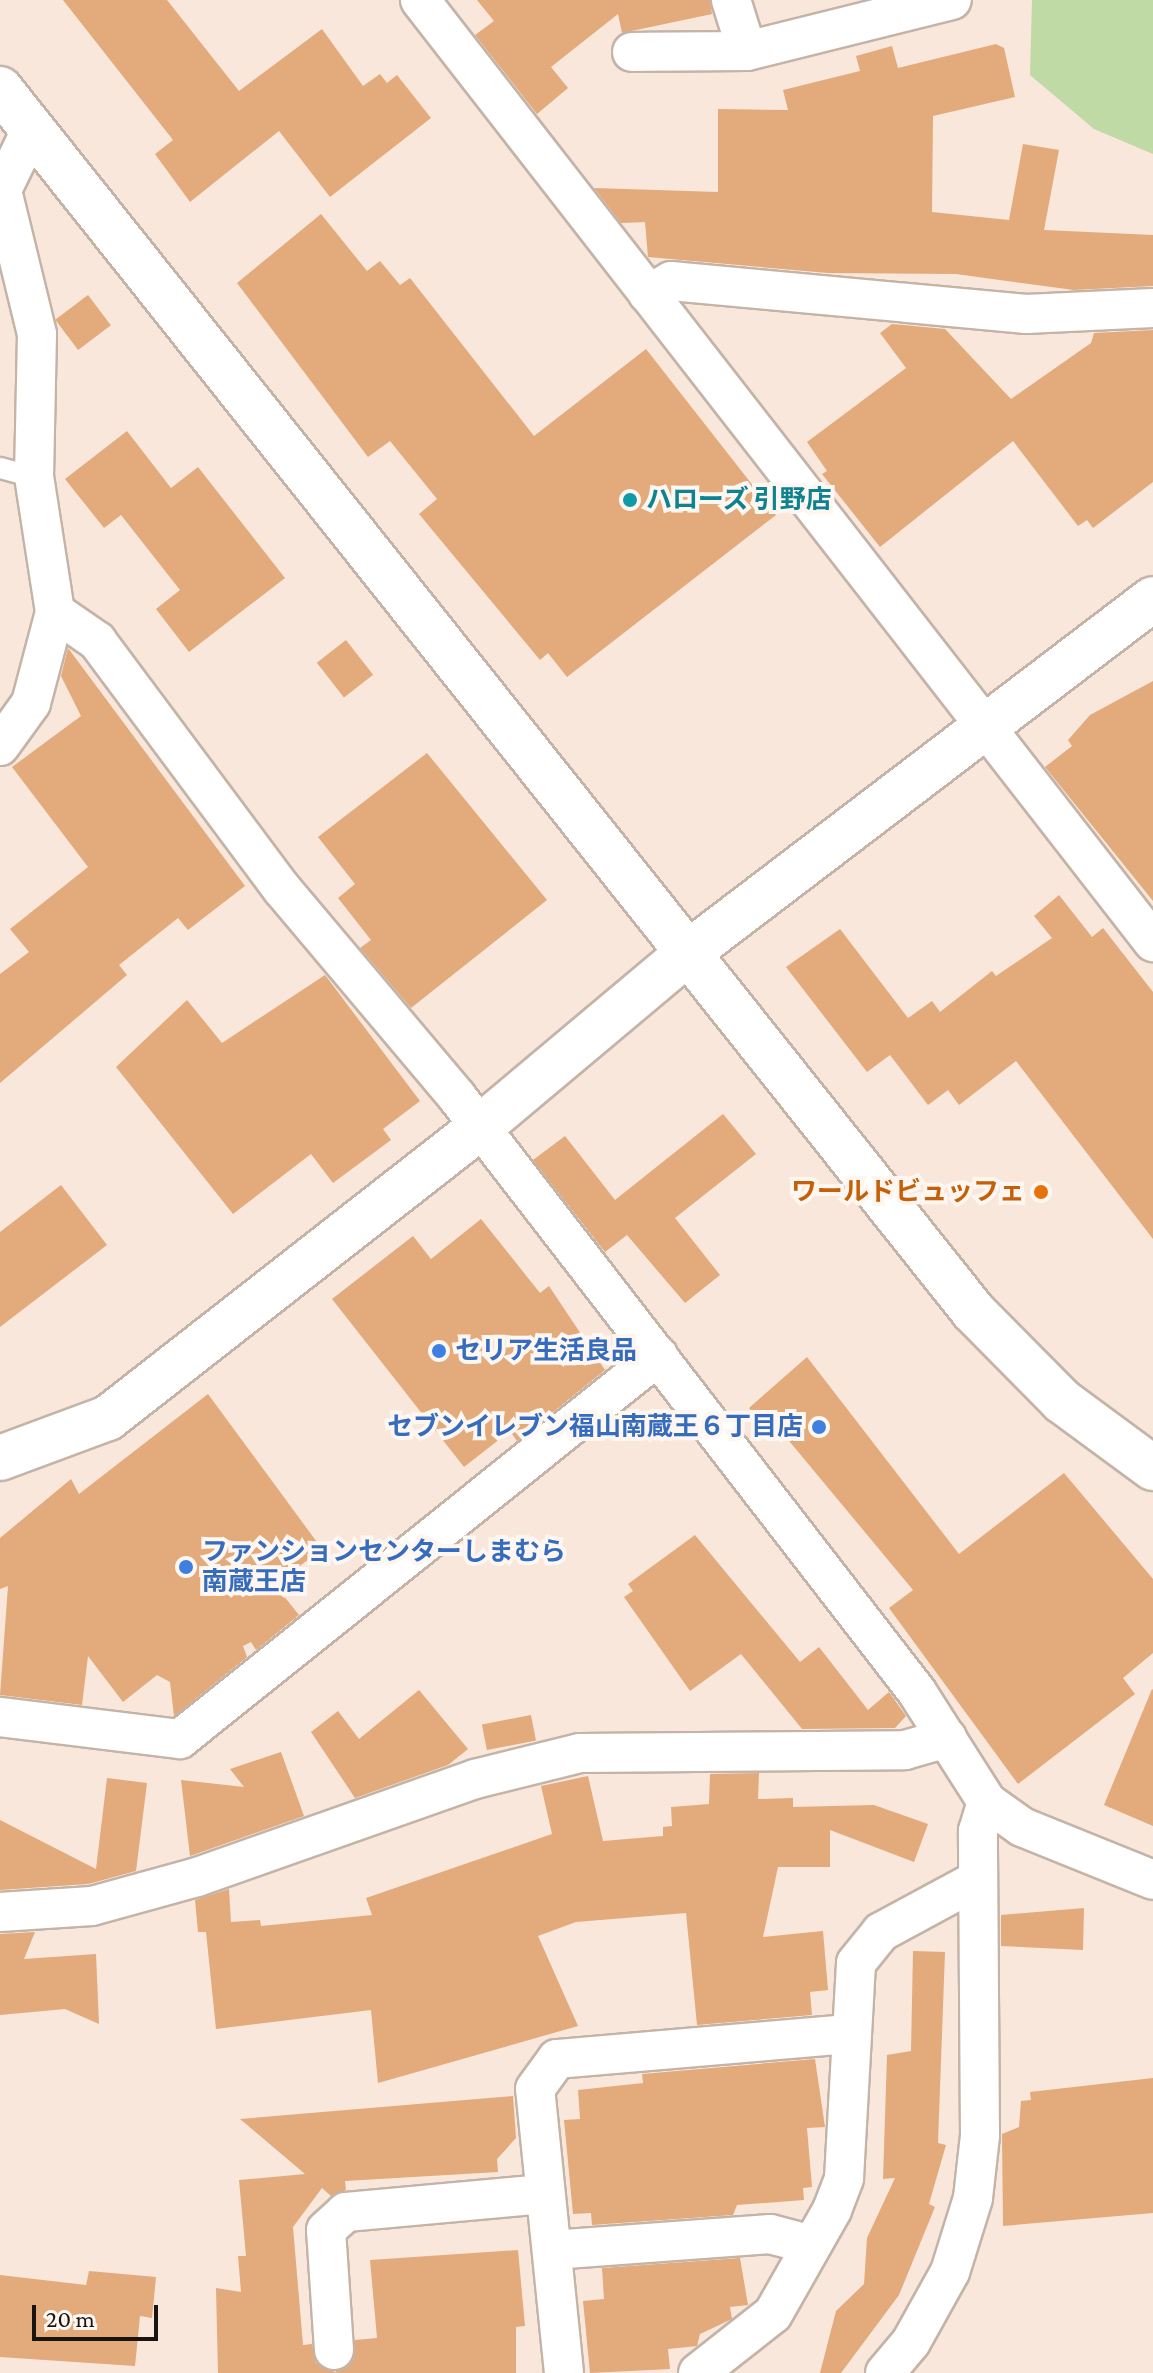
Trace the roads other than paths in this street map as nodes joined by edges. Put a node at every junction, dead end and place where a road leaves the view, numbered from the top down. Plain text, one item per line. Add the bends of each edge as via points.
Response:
1 (420, 0) edge
2 (731, 0) edge
3 (952, 0) edge
4 (747, 51) junction
5 (632, 52) dead end
6 (0, 89) edge
7 (31, 130) junction
8 (648, 294) junction
9 (1153, 308) edge
10 (17, 472) edge
11 (1153, 599) edge
12 (55, 612) junction
13 (986, 730) junction
14 (0, 746) edge
15 (1153, 942) edge
16 (684, 956) junction
17 (478, 1129) junction
18 (658, 1356) junction
19 (0, 1458) edge
20 (1153, 1468) edge
21 (0, 1717) edge
22 (947, 1738) junction
23 (987, 1802) junction
24 (977, 1880) junction
25 (1153, 1880) edge
26 (0, 1912) edge
27 (850, 2034) junction
28 (544, 2194) junction
29 (812, 2245) junction
30 (552, 2250) junction
31 (334, 2350) dead end
32 (564, 2373) edge
33 (698, 2373) edge
34 (885, 2373) edge

1 - 8 street
2 - 4 street
3 - 4 street
4 - 5 street
6 - 7 street
7 - 10 street via 2,190 37,334
7 - 16 street
8 - 9 street via 671,281 1026,314
8 - 13 street
10 - 12 street
11 - 13 street
12 - 14 street via 31,703
12 - 17 street via 97,641 282,889
13 - 15 street
13 - 16 street
16 - 17 street
16 - 20 street via 973,1311 1062,1401
17 - 18 street
17 - 19 street via 108,1418
18 - 21 street via 180,1739
18 - 22 street
22 - 23 street
22 - 26 street via 905,1750 580,1753 475,1779 182,1881 92,1906
23 - 24 street
23 - 25 street via 1022,1827
24 - 27 street via 881,1932 856,1963
24 - 34 street via 980,2136 973,2198 950,2272 911,2342
27 - 28 street via 557,2059 535,2089
27 - 29 street via 844,2178
28 - 30 street
28 - 31 street via 346,2212 326,2230
29 - 30 street via 770,2234
29 - 33 street via 773,2314
30 - 32 street

